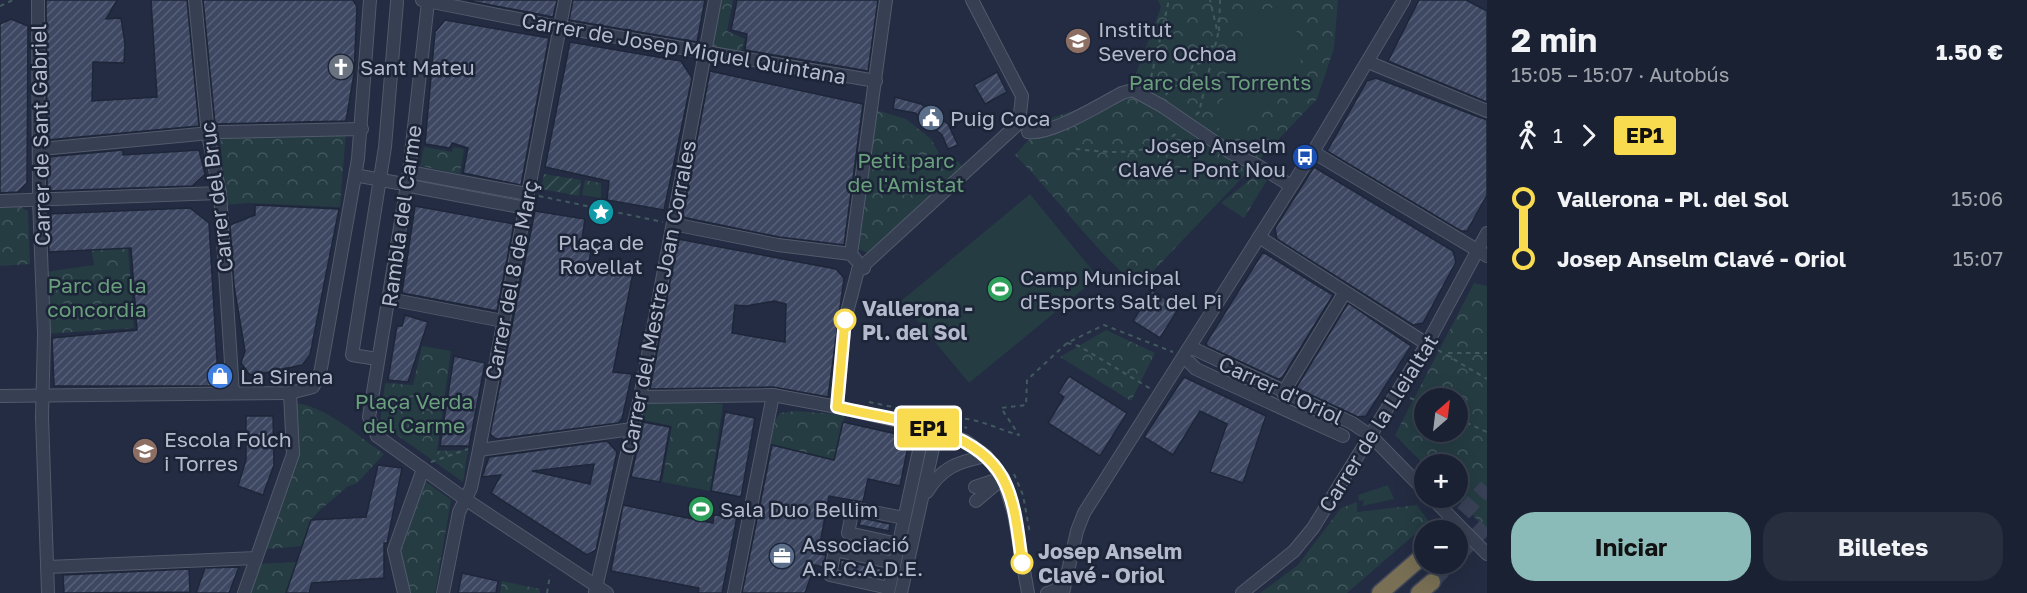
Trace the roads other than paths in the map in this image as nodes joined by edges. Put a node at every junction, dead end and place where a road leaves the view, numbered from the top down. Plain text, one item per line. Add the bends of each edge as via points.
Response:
1 (38, 0) edge
2 (195, 0) edge
3 (370, 0) edge
4 (565, 0) edge
5 (716, 0) edge
6 (885, 0) edge
7 (972, 0) edge
8 (1404, 0) edge
9 (424, 1) edge
10 (397, 2) dead end
11 (559, 27) junction
12 (708, 51) junction
13 (1368, 62) junction
14 (876, 81) junction
15 (1487, 111) edge
16 (362, 129) junction
17 (1028, 132) dead end
18 (208, 135) junction
19 (41, 149) junction
20 (1313, 152) junction
21 (409, 172) junction
22 (360, 176) dead end
23 (380, 180) junction
24 (1285, 182) dead end
25 (398, 183) dead end
26 (415, 187) dead end
27 (220, 193) junction
28 (528, 194) junction
29 (39, 199) junction
30 (0, 201) edge
31 (520, 207) dead end
32 (673, 224) junction
33 (1487, 233) edge
34 (1259, 237) junction
35 (1483, 253) edge
36 (858, 262) junction
37 (1345, 292) junction
38 (389, 299) junction
39 (503, 321) junction
40 (1427, 344) junction
41 (1190, 347) junction
42 (371, 358) dead end
43 (1189, 362) dead end
44 (233, 393) junction
45 (290, 393) junction
46 (1283, 393) junction
47 (774, 395) junction
48 (0, 396) edge
49 (43, 396) junction
50 (640, 397) junction
51 (837, 407) junction
52 (632, 429) junction
53 (930, 429) junction
54 (1343, 436) dead end
55 (1371, 436) junction
56 (476, 448) junction
57 (986, 456) junction
58 (427, 466) junction
59 (1003, 478) junction
60 (1414, 480) edge
61 (975, 487) dead end
62 (465, 499) junction
63 (921, 500) junction
64 (976, 501) dead end
65 (1442, 508) edge
66 (904, 518) junction
67 (898, 544) junction
68 (1487, 554) edge
69 (256, 558) junction
70 (894, 563) junction
71 (1414, 564) edge
72 (48, 567) junction
73 (1066, 579) junction
74 (888, 590) edge
75 (599, 591) edge
76 (48, 593) edge
77 (244, 593) edge
78 (404, 593) edge
79 (443, 593) edge
80 (734, 593) edge
81 (901, 593) edge
82 (1028, 593) edge
83 (1047, 593) edge
84 (1063, 593) edge
85 (1242, 593) edge
86 (1380, 593) edge

1 - 19 street, Carrer de Sant Gabriel
2 - 18 street, Carrer del Bruc
3 - 16 street
4 - 11 street, Carrer del 8 de Març
5 - 12 street, Carrer del Mestre Joan Corrales
6 - 14 street
7 - 36 street via 1022,96 1019,123
8 - 13 street
9 - 11 street, Carrer de Josep Miquel Quintana
9 - 21 street, Rambla del Carme
10 - 23 street, Rambla del Carme
11 - 12 street, Carrer de Josep Miquel Quintana
11 - 28 street, Carrer del 8 de Març
12 - 14 street, Carrer de Josep Miquel Quintana
12 - 32 street, Carrer del Mestre Joan Corrales
13 - 15 street
13 - 20 street
14 - 36 street
16 - 18 street via 274,129
16 - 45 street via 320,374 313,387
17 - 24 street, bridge via 1059,125 1133,90 1164,100 1231,153
18 - 19 street
18 - 27 street, Carrer del Bruc
19 - 29 street, Carrer de Sant Gabriel
20 - 34 street
20 - 35 street
21 - 28 street
21 - 38 street, Rambla del Carme
22 - 23 street, Rambla del Carme
23 - 25 street, Rambla del Carme
23 - 42 street, Rambla del Carme via 351,356
26 - 31 street
27 - 29 street
27 - 44 street, Carrer del Bruc
28 - 39 street, Carrer del 8 de Març
29 - 30 street
29 - 49 street, Carrer de Sant Gabriel
32 - 36 street
32 - 50 street, Carrer del Mestre Joan Corrales
33 - 35 street, Carrer de la Lleialtat
34 - 37 street
34 - 41 street
35 - 40 street, Carrer de la Lleialtat
36 - 51 street via 845,320
37 - 40 street
37 - 46 street
38 - 39 street
38 - 58 street, Rambla del Carme via 369,417 377,436
39 - 56 street, Carrer del 8 de Març
40 - 55 street, Carrer de la Lleialtat
41 - 46 street, Carrer d'Oriol
41 - 73 street via 1084,513
43 - 54 street, Carrer d'Oriol via 1196,369
44 - 45 street
44 - 49 street
45 - 69 street via 293,454
46 - 55 street, Carrer d'Oriol via 1352,423
47 - 50 street
47 - 51 street
47 - 80 street
48 - 49 street
49 - 72 street, Carrer de Sant Gabriel
50 - 52 street, Carrer del Mestre Joan Corrales
51 - 53 street
52 - 56 street
52 - 75 street, Carrer del Mestre Joan Corrales
53 - 57 street via 966,441
53 - 63 street
53 - 66 street
55 - 60 street, Carrer d'Oriol
55 - 85 street, Carrer de la Lleialtat via 1303,541
56 - 62 street, Carrer del 8 de Març via 471,488
57 - 59 street
57 - 63 street via 945,469
58 - 62 street
58 - 78 street via 394,550
59 - 61 street
59 - 64 street
59 - 82 street via 1014,514
62 - 75 street
62 - 79 street, Carrer del 8 de Març
63 - 81 street
65 - 68 street
66 - 67 street
66 - 67 street via 853,508 848,533
67 - 70 street
69 - 72 street
69 - 77 street
70 - 74 street
70 - 74 street via 835,550 830,575
71 - 86 highway
72 - 76 street, Carrer de Sant Gabriel
73 - 83 street
73 - 84 street

